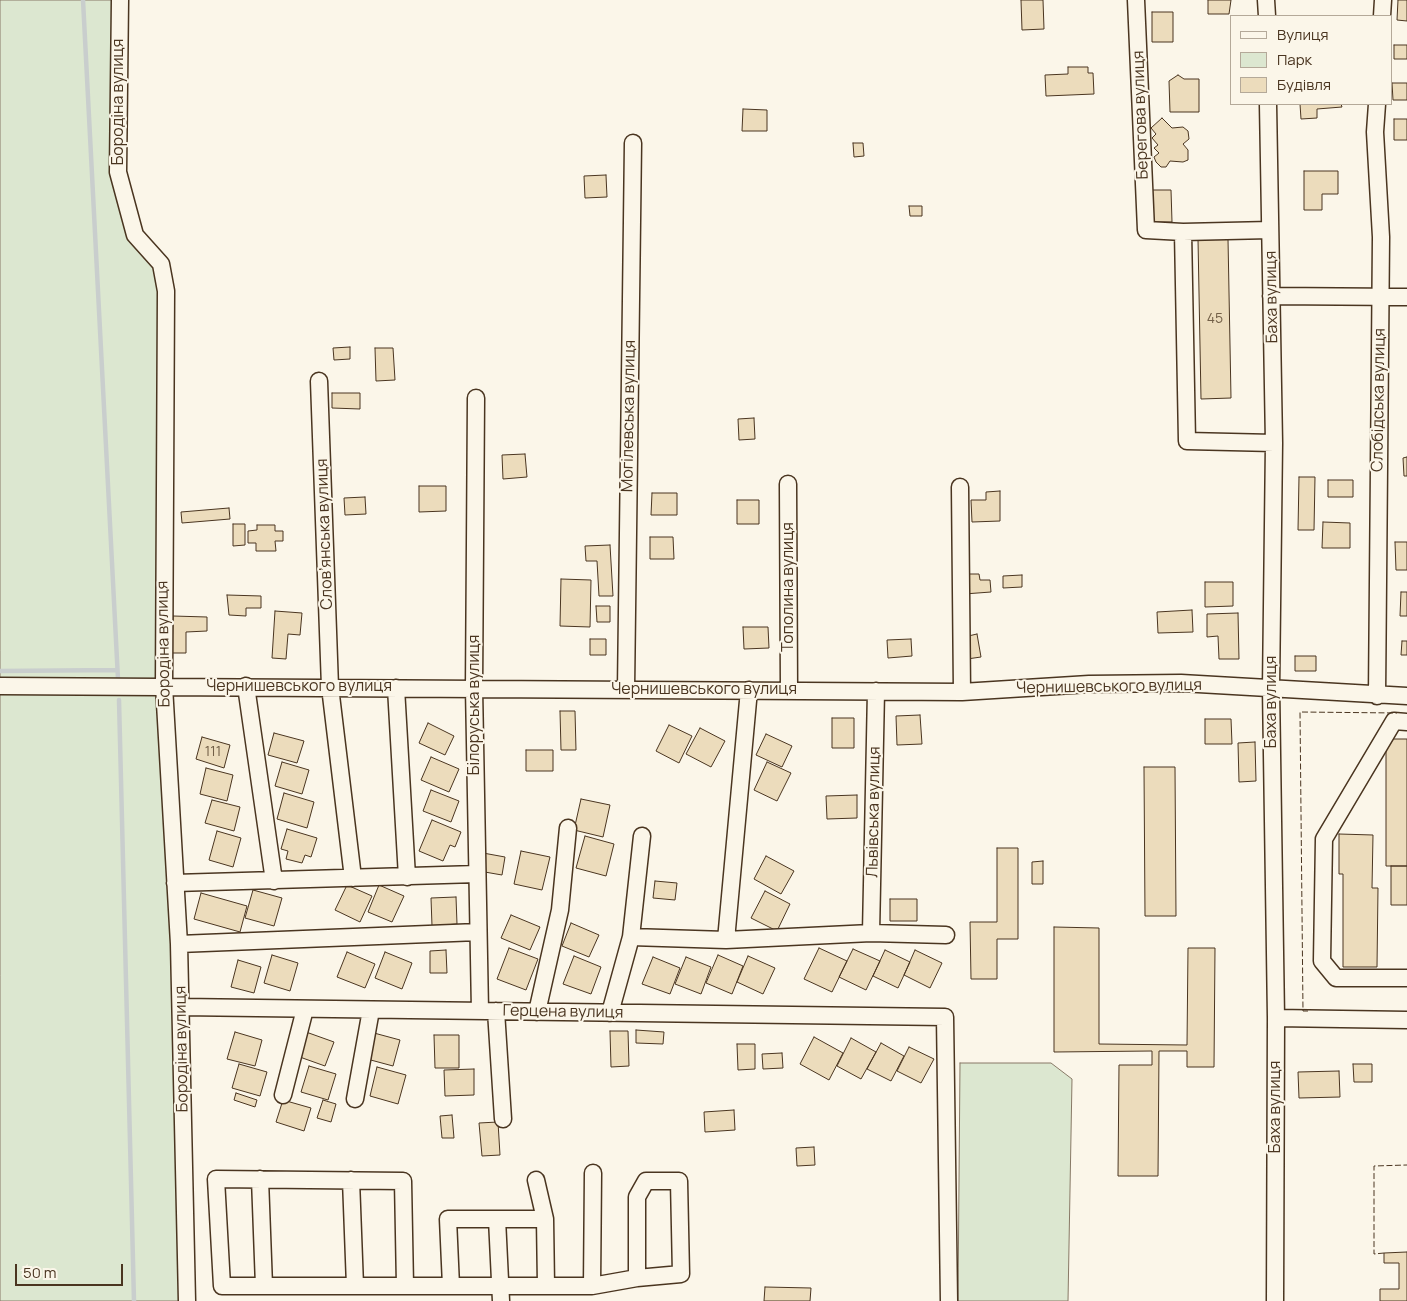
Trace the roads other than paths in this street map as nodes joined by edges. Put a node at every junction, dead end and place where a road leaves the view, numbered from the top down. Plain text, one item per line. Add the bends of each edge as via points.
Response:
1 (120, 0) edge
2 (1136, 0) edge
3 (1266, 0) edge
4 (1383, 0) edge
5 (1267, 15) edge
6 (1382, 15) edge
7 (1268, 105) edge
8 (1377, 105) edge
9 (633, 143) dead end
10 (1270, 230) junction
11 (1183, 232) junction
12 (1271, 296) junction
13 (1380, 296) junction
14 (1407, 297) edge
15 (319, 381) dead end
16 (476, 398) dead end
17 (1274, 443) junction
18 (788, 484) dead end
19 (960, 487) dead end
20 (0, 686) edge
21 (164, 686) junction
22 (246, 686) junction
23 (330, 687) junction
24 (396, 688) junction
25 (474, 688) junction
26 (1271, 688) junction
27 (626, 689) junction
28 (749, 690) junction
29 (789, 691) junction
30 (876, 692) junction
31 (962, 692) junction
32 (1377, 696) junction
33 (1407, 696) edge
34 (1407, 722) edge
35 (568, 828) dead end
36 (642, 836) dead end
37 (477, 874) junction
38 (407, 876) junction
39 (353, 878) junction
40 (274, 881) junction
41 (174, 883) junction
42 (478, 932) junction
43 (871, 933) junction
44 (946, 935) dead end
45 (631, 937) junction
46 (726, 940) junction
47 (179, 944) junction
48 (1407, 978) edge
49 (181, 1007) junction
50 (304, 1009) junction
51 (371, 1010) junction
52 (480, 1011) junction
53 (496, 1011) junction
54 (537, 1012) junction
55 (610, 1013) junction
56 (1276, 1018) junction
57 (1407, 1020) edge
58 (284, 1095) dead end
59 (355, 1099) dead end
60 (503, 1119) dead end
61 (593, 1173) dead end
62 (260, 1179) junction
63 (351, 1180) junction
64 (536, 1180) dead end
65 (497, 1219) junction
66 (545, 1219) junction
67 (636, 1278) junction
68 (264, 1286) junction
69 (355, 1286) junction
70 (405, 1286) junction
71 (451, 1286) junction
72 (546, 1286) junction
73 (592, 1286) junction
74 (500, 1294) edge
75 (187, 1301) edge
76 (949, 1301) edge
77 (1275, 1301) edge

1 - 21 street, Бородіна вулиця via 118,172 135,235 161,264 166,291
2 - 11 street, Берегова вулиця via 1146,230
3 - 5 street
4 - 6 street
7 - 10 street, Баха вулиця
8 - 13 street, Слобідська вулиця
9 - 27 street, Могілевська вулиця
10 - 11 street
10 - 12 street, Баха вулиця
11 - 17 street via 1187,441
12 - 13 street
12 - 17 street, Баха вулиця
13 - 14 street
13 - 32 street, Слобідська вулиця
15 - 23 street, Слов’янська вулиця
16 - 25 street, Білоруська вулиця
17 - 26 street, Баха вулиця
18 - 29 street, Тополина вулиця
19 - 31 street
20 - 21 street, Чернишевського вулиця
21 - 22 street, Чернишевського вулиця
21 - 41 street, Бородіна вулиця
22 - 23 street, Чернишевського вулиця
22 - 40 street
23 - 24 street, Чернишевського вулиця
23 - 39 street, Слов’янська вулиця
24 - 25 street, Чернишевського вулиця
24 - 38 street
25 - 27 street, Чернишевського вулиця
25 - 37 street, Білоруська вулиця
26 - 31 street, Чернишевського вулиця via 1181,683 1089,684
26 - 32 street, Чернишевського вулиця
26 - 56 street, Баха вулиця
27 - 28 street, Чернишевського вулиця
28 - 29 street, Чернишевського вулиця
28 - 46 street
29 - 30 street, Чернишевського вулиця
30 - 31 street, Чернишевського вулиця
30 - 43 street, Львівська вулиця
32 - 33 street, Чернишевського вулиця
34 - 48 street via 1394,721 1324,839 1322,962 1336,978
35 - 54 street via 560,910
36 - 45 street
37 - 38 street
37 - 42 street, Білоруська вулиця
38 - 39 street
39 - 40 street
40 - 41 street
41 - 47 street, Бородіна вулиця
42 - 47 street
42 - 52 street, Білоруська вулиця
43 - 44 street
43 - 46 street
45 - 46 street
45 - 55 street
47 - 49 street, Бородіна вулиця
49 - 50 street, Герцена вулиця
49 - 75 street, Бородіна вулиця
50 - 51 street, Герцена вулиця
50 - 58 street
51 - 52 street, Герцена вулиця
51 - 59 street
52 - 53 street, Герцена вулиця
53 - 54 street, Герцена вулиця
53 - 60 street
54 - 55 street, Герцена вулиця
55 - 76 street, Герцена вулиця via 945,1017
56 - 57 street
56 - 77 street, Баха вулиця
61 - 73 street
62 - 63 street
62 - 68 street
62 - 68 street via 216,1179 222,1286
63 - 69 street
63 - 70 street via 403,1181
64 - 66 street
65 - 66 street
65 - 71 street via 448,1218
65 - 74 street
66 - 72 street
67 - 67 street via 681,1274 679,1180 646,1182 637,1197
67 - 73 street
68 - 69 street
69 - 70 street
70 - 71 street
71 - 74 street
72 - 73 street
72 - 74 street

